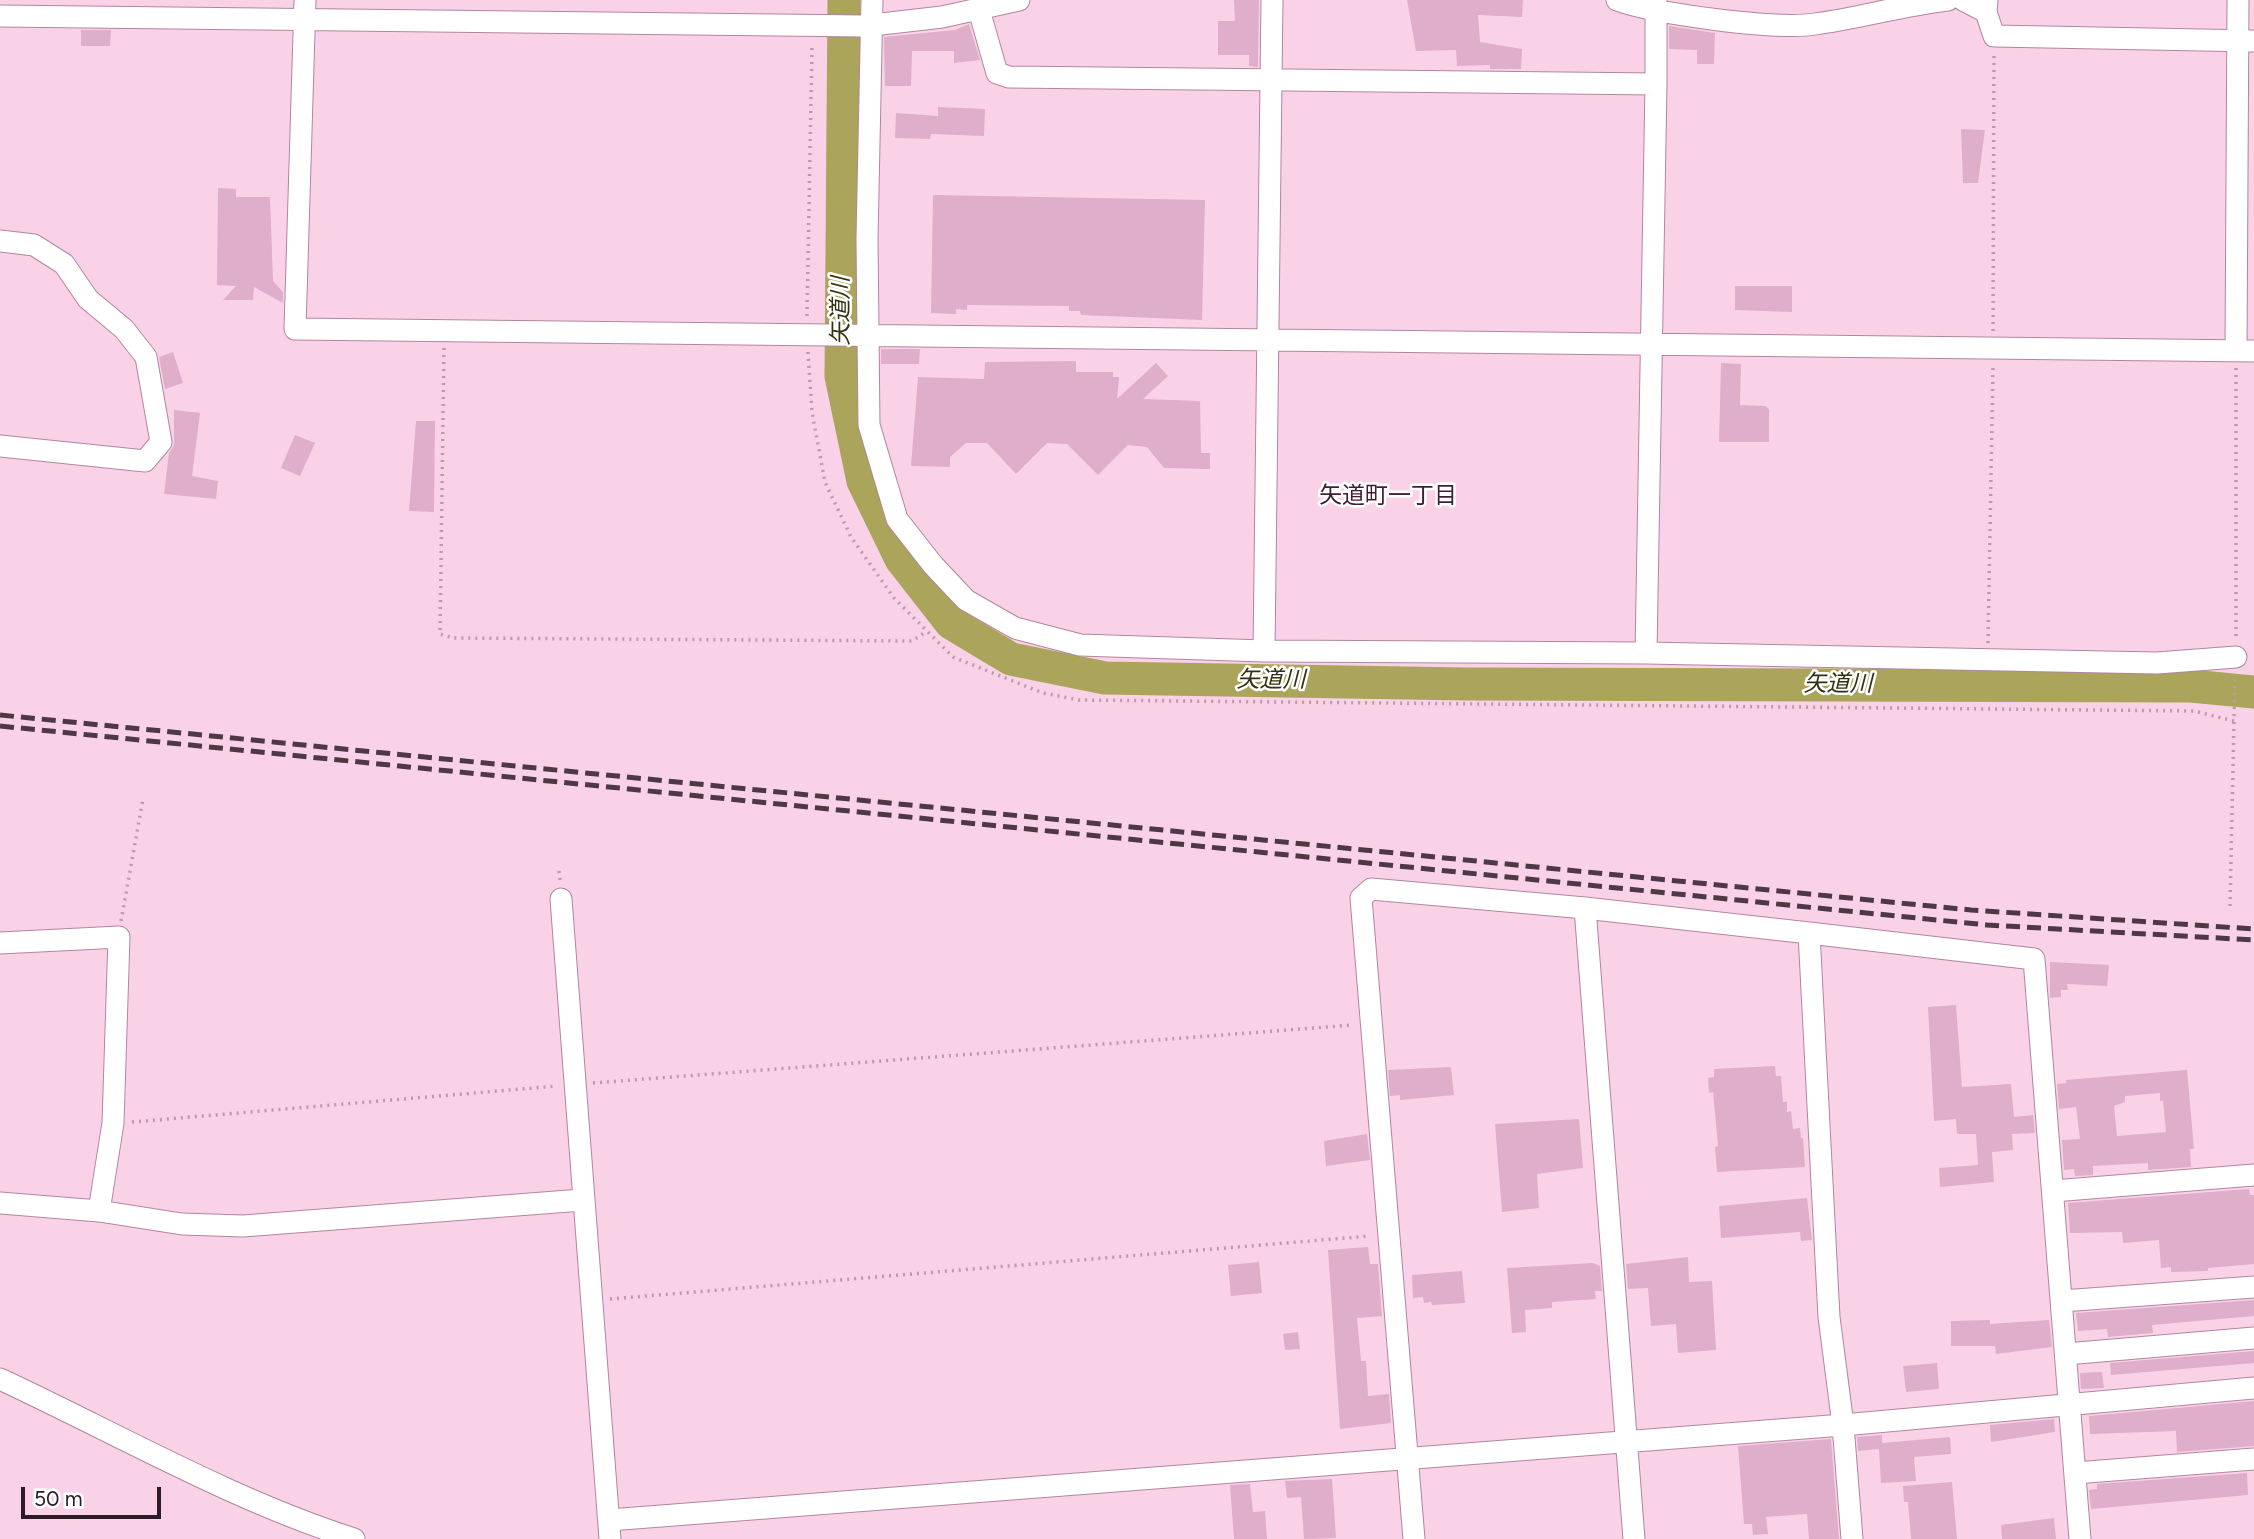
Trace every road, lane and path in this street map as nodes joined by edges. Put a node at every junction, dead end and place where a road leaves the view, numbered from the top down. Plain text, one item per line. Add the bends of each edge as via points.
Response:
1 (872, 0) edge
2 (1019, 0) edge
3 (1272, 0) edge
4 (1617, 0) edge
5 (1948, 0) edge
6 (1963, 0) edge
7 (2238, 0) edge
8 (1656, 5) edge
9 (1986, 6) edge
10 (305, 9) edge
11 (979, 10) junction
12 (0, 16) edge
13 (814, 25) junction
14 (868, 26) junction
15 (2246, 41) edge
16 (1271, 79) junction
17 (1656, 83) junction
18 (0, 241) edge
19 (444, 329) junction
20 (809, 335) junction
21 (862, 336) junction
22 (1267, 340) junction
23 (1650, 344) junction
24 (2245, 351) edge
25 (0, 446) edge
26 (927, 631) junction
27 (1264, 651) junction
28 (1646, 653) junction
29 (2236, 657) junction
30 (2234, 721) junction
31 (143, 799) dead end
32 (561, 899) dead end
33 (2230, 906) dead end
34 (1586, 908) junction
35 (1809, 933) junction
36 (119, 937) junction
37 (0, 943) edge
38 (1371, 1023) junction
39 (576, 1084) junction
40 (113, 1123) junction
41 (2254, 1175) edge
42 (2053, 1191) junction
43 (582, 1200) junction
44 (0, 1203) edge
45 (99, 1212) junction
46 (1388, 1234) junction
47 (2254, 1287) edge
48 (590, 1301) junction
49 (2062, 1301) junction
50 (2254, 1338) edge
51 (2066, 1354) junction
52 (0, 1379) edge
53 (2254, 1388) edge
54 (2070, 1405) junction
55 (1843, 1425) junction
56 (1625, 1442) junction
57 (1408, 1458) junction
58 (2254, 1459) edge
59 (2075, 1474) junction
60 (610, 1529) edge
61 (296, 1530) edge
62 (354, 1539) edge
63 (1414, 1539) edge
64 (1634, 1539) edge
65 (1852, 1539) edge
66 (2080, 1539) edge

1 - 14 street
2 - 11 street
3 - 16 street
4 - 8 street
5 - 8 street via 1812,25 1768,24
6 - 9 street
7 - 15 street
8 - 17 street
9 - 15 street via 1994,36
10 - 12 street
10 - 13 street
10 - 19 street via 295,329
11 - 14 street
11 - 16 street via 998,73 1009,77
13 - 14 street
13 - 20 path
14 - 21 street
15 - 24 street
16 - 17 street
16 - 22 street
17 - 23 street
18 - 25 street via 34,245 64,264 88,299 124,329 146,358 160,442 145,461
19 - 20 street
19 - 26 path via 440,634 453,638 912,641
20 - 21 street
20 - 26 path via 812,412 825,482 851,537 894,598
21 - 22 street
21 - 27 street via 869,425 897,519 966,600 1015,628 1080,645
22 - 23 street
22 - 27 street
23 - 24 street
23 - 28 street
24 - 29 path
26 - 30 path via 953,657 1043,694 1079,700 2194,711
27 - 28 street
28 - 29 street via 2157,663
29 - 30 path
30 - 33 path
31 - 36 path
32 - 39 street
34 - 35 street
34 - 38 street via 1371,888 1361,898
34 - 56 street
35 - 42 street via 2034,959
35 - 55 street via 1829,1317
36 - 37 street
36 - 40 street
38 - 39 path
38 - 46 street
39 - 40 path
39 - 43 street
40 - 45 street
41 - 42 street
42 - 49 street
43 - 45 street via 243,1226 182,1224
43 - 48 street
44 - 45 street
46 - 48 path
46 - 57 street
47 - 49 street
48 - 60 street
49 - 51 street
50 - 51 street
51 - 54 street
52 - 61 street
53 - 54 street
54 - 55 street
54 - 59 street
55 - 56 street
55 - 65 street
56 - 57 street
56 - 64 street
57 - 60 street
57 - 63 street
58 - 59 street
59 - 66 street
61 - 62 street

